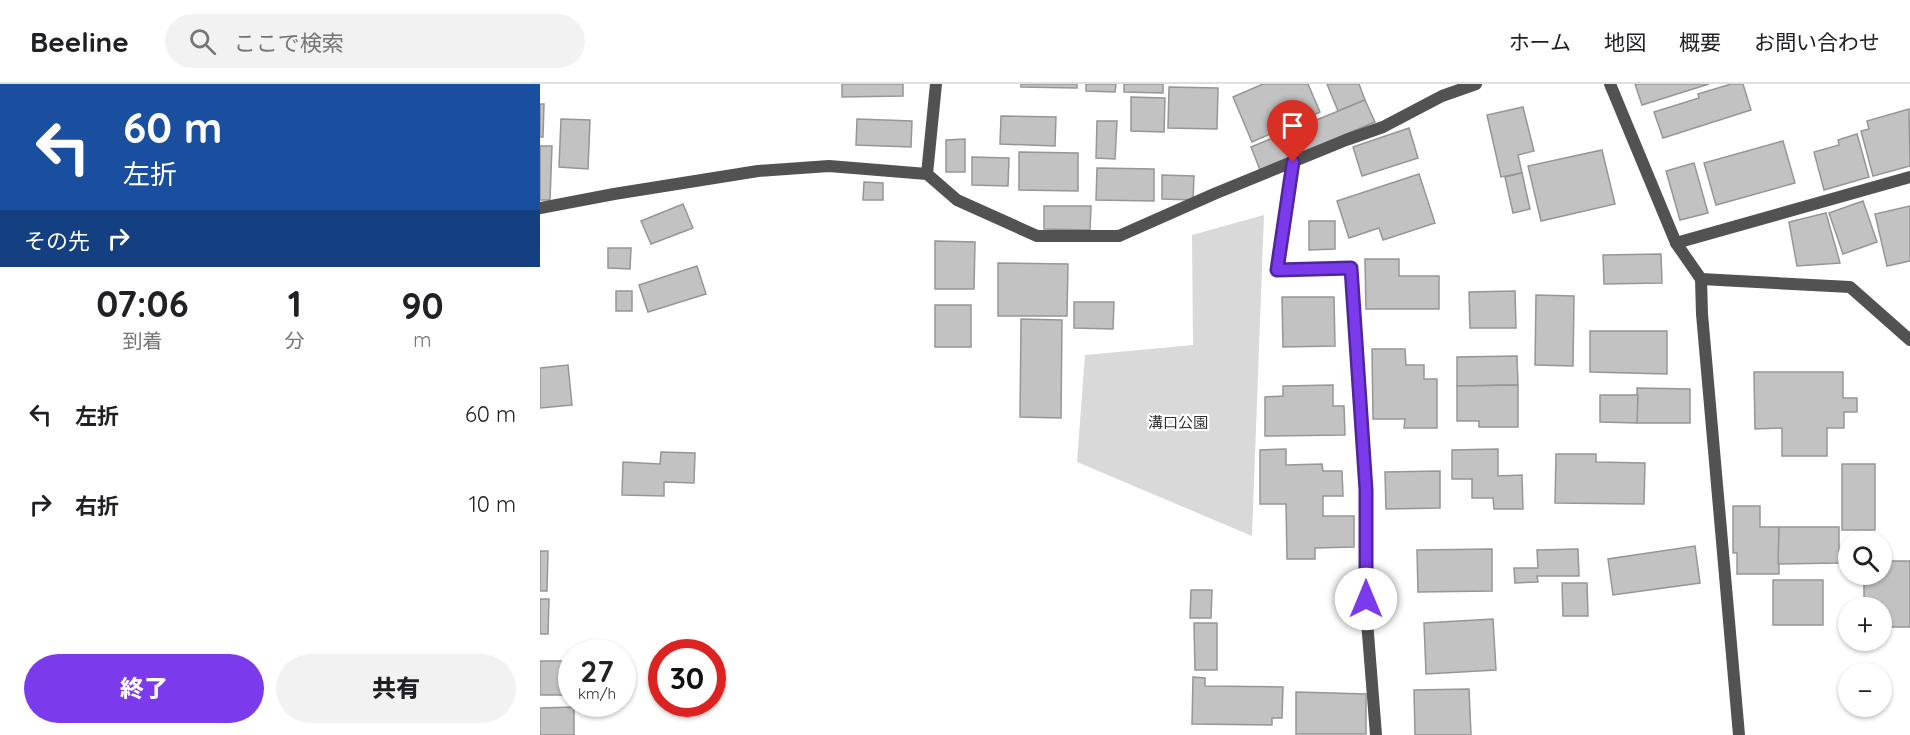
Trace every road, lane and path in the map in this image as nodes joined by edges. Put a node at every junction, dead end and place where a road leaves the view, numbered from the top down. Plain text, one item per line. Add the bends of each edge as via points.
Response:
1 (936, 84) edge
2 (1476, 84) edge
3 (1610, 84) edge
4 (1293, 162) junction
5 (927, 174) junction
6 (1910, 177) edge
7 (540, 208) edge
8 (1676, 243) junction
9 (1701, 279) junction
10 (1910, 340) edge
11 (1376, 735) edge
12 (1739, 735) edge

1 - 5 street
2 - 4 street via 1442,96 1383,127
3 - 8 street
4 - 5 street via 1119,236 1037,236 957,200
4 - 11 street via 1277,270 1351,268 1366,490 1366,621
5 - 7 street via 829,166 758,171
6 - 8 street
8 - 9 street
9 - 10 street via 1850,287
9 - 12 street

